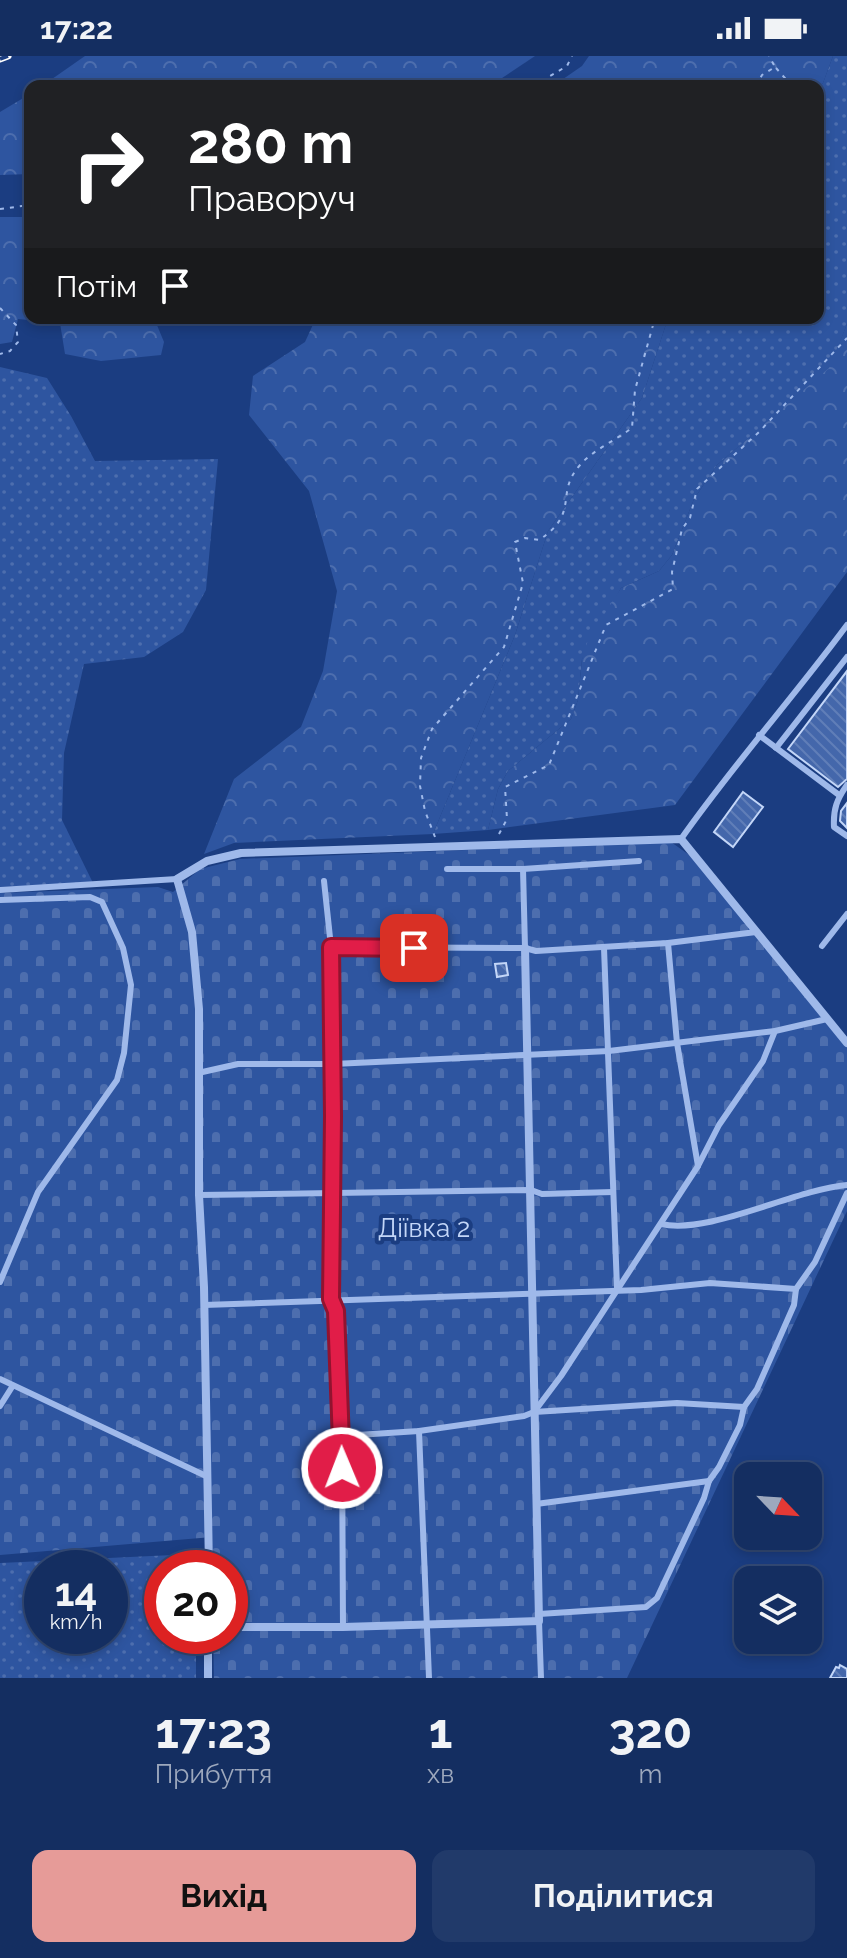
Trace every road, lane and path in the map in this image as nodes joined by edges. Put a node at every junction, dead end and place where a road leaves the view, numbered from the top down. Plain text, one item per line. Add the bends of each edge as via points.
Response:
1 (572, 56) edge
2 (769, 56) edge
3 (775, 67) junction
4 (543, 80) edge
5 (759, 80) edge
6 (787, 80) edge
7 (24, 206) edge
8 (0, 209) edge
9 (0, 308) edge
10 (653, 324) edge
11 (847, 338) edge
12 (0, 354) edge
13 (847, 625) edge
14 (847, 657) edge
15 (759, 735) junction
16 (776, 748) junction
17 (847, 785) edge
18 (839, 795) junction
19 (847, 836) edge
20 (681, 839) junction
21 (493, 846) junction
22 (439, 847) junction
23 (639, 861) dead end
24 (447, 869) dead end
25 (523, 869) junction
26 (177, 879) junction
27 (324, 881) dead end
28 (0, 890) edge
29 (0, 900) edge
30 (847, 914) edge
31 (756, 932) junction
32 (668, 943) junction
33 (822, 946) dead end
34 (331, 947) junction
35 (525, 948) junction
36 (604, 948) junction
37 (827, 1019) junction
38 (775, 1031) junction
39 (677, 1043) junction
40 (847, 1043) edge
41 (609, 1051) junction
42 (527, 1054) junction
43 (333, 1064) junction
44 (198, 1073) junction
45 (698, 1166) junction
46 (847, 1185) edge
47 (531, 1190) junction
48 (613, 1192) junction
49 (847, 1193) edge
50 (333, 1194) junction
51 (199, 1195) junction
52 (661, 1224) junction
53 (0, 1282) edge
54 (617, 1289) junction
55 (796, 1289) junction
56 (533, 1294) junction
57 (331, 1299) junction
58 (204, 1305) junction
59 (0, 1379) edge
60 (12, 1387) junction
61 (0, 1406) edge
62 (744, 1407) junction
63 (534, 1412) junction
64 (419, 1431) junction
65 (342, 1436) junction
66 (206, 1476) junction
67 (709, 1481) junction
68 (536, 1504) junction
69 (208, 1550) edge
70 (539, 1618) junction
71 (427, 1625) junction
72 (248, 1627) edge
73 (343, 1627) junction
74 (208, 1654) edge
75 (208, 1678) edge
76 (429, 1678) edge
77 (541, 1678) edge

1 - 4 path via 567,66
2 - 3 path
3 - 5 path
3 - 6 path
7 - 8 path
9 - 12 path via 16,325 18,342
10 - 22 path via 635,390 632,428 580,464 568,487 564,517 555,529 539,540 515,542 523,583 504,647 432,729 421,758 420,786
11 - 21 path via 697,489 682,529 673,589 606,625 549,765 505,787 507,819
13 - 15 lane
14 - 16 lane
15 - 16 lane
15 - 20 lane
16 - 18 lane
17 - 18 lane
18 - 19 lane via 834,827
20 - 21 street
20 - 31 street
21 - 22 street
22 - 26 street via 241,853 207,861
23 - 25 lane
24 - 25 lane
25 - 35 lane
26 - 28 lane
26 - 44 street via 192,932
27 - 34 lane
29 - 53 lane via 90,897 102,902 123,948 131,985 117,1080 38,1192
30 - 33 lane
31 - 32 lane
31 - 37 street
32 - 36 lane
32 - 39 lane
34 - 35 lane
34 - 43 lane
35 - 36 lane
35 - 42 street
36 - 41 lane
37 - 38 lane
37 - 40 street
38 - 39 lane
38 - 45 lane via 763,1061
39 - 41 lane
39 - 45 lane
41 - 42 lane
41 - 48 lane
42 - 43 lane
42 - 47 street
43 - 44 lane via 238,1064
43 - 50 lane
44 - 51 street
45 - 52 lane
46 - 52 lane via 823,1187 718,1219 674,1227
47 - 48 lane
47 - 50 lane
47 - 56 street
48 - 54 lane
49 - 55 lane via 815,1262
50 - 51 lane
50 - 57 lane
51 - 58 street
52 - 54 lane
54 - 55 lane via 710,1283
54 - 56 lane
54 - 63 lane
55 - 62 lane via 757,1389
56 - 57 lane
56 - 63 street
57 - 58 lane
57 - 65 lane via 336,1311
58 - 66 street
59 - 60 lane
60 - 61 lane
60 - 66 lane
62 - 63 lane via 677,1403
62 - 67 lane via 740,1425
63 - 64 lane
63 - 68 street
64 - 65 lane
64 - 71 lane
65 - 73 lane
66 - 69 street
67 - 68 lane
67 - 70 lane via 652,1604
68 - 70 street
70 - 71 street
70 - 77 lane
71 - 73 street
71 - 76 lane
72 - 73 street
74 - 75 street

